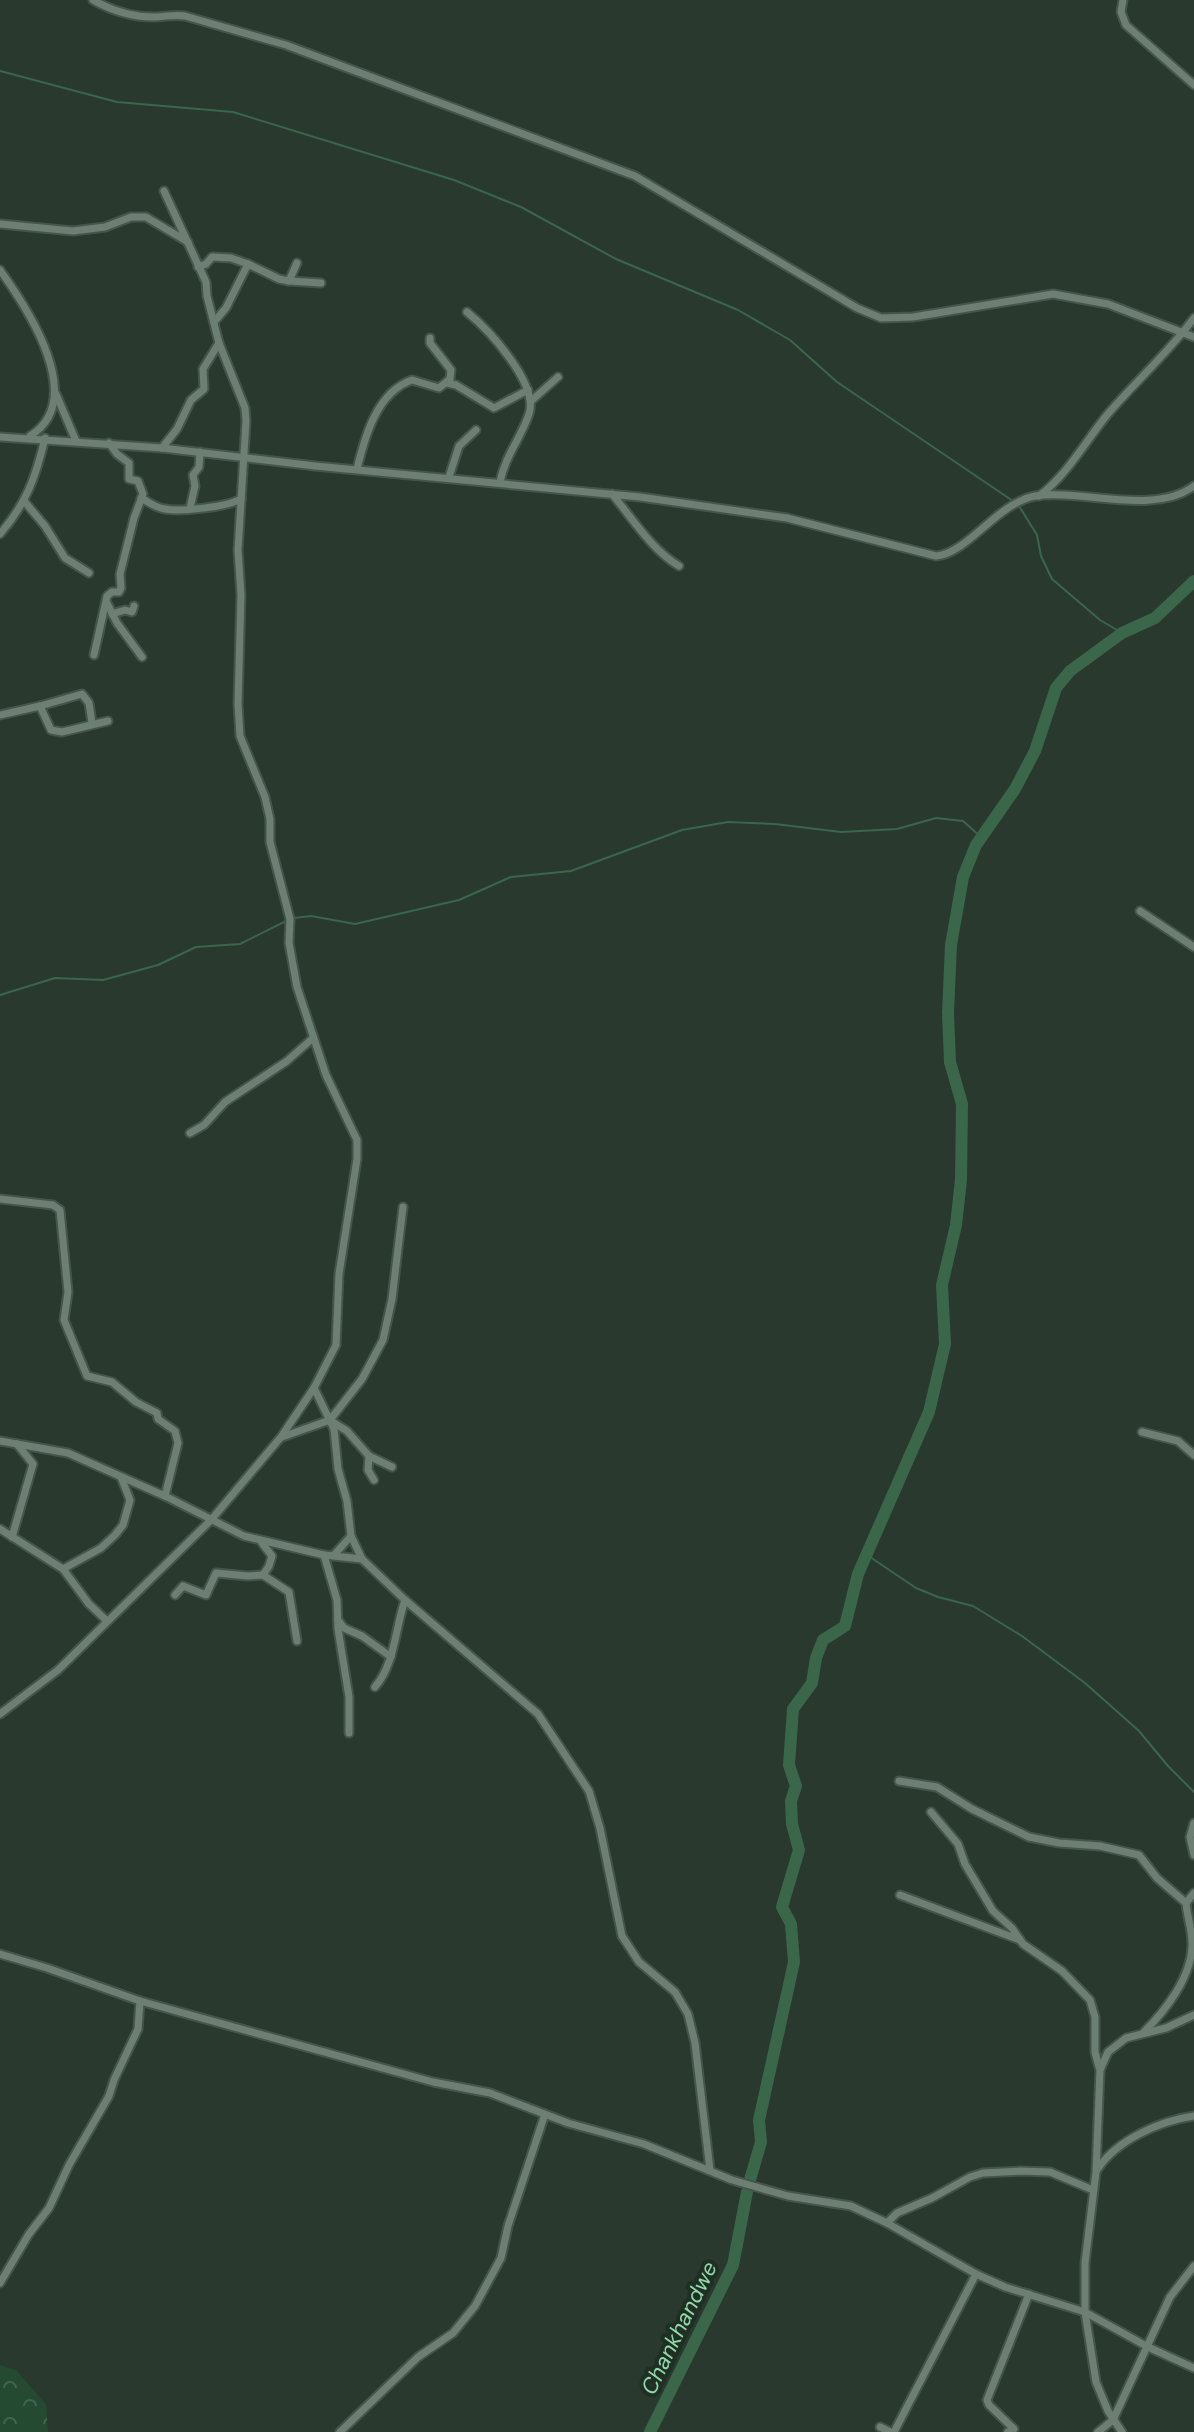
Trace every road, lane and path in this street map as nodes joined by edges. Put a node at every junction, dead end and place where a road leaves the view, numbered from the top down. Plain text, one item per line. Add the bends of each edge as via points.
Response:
1 (93, 0) edge
2 (1123, 0) edge
3 (1194, 85) edge
4 (164, 191) dead end
5 (0, 224) edge
6 (188, 242) junction
7 (297, 263) dead end
8 (248, 264) junction
9 (198, 267) junction
10 (1, 275) edge
11 (289, 281) junction
12 (321, 283) dead end
13 (467, 312) dead end
14 (1194, 318) edge
15 (214, 322) junction
16 (1183, 332) junction
17 (1194, 337) edge
18 (430, 338) dead end
19 (219, 343) junction
20 (558, 377) dead end
21 (447, 383) junction
22 (528, 390) junction
23 (55, 392) junction
24 (531, 401) junction
25 (476, 430) dead end
26 (0, 437) edge
27 (28, 437) junction
28 (45, 438) junction
29 (76, 441) junction
30 (109, 443) junction
31 (162, 448) junction
32 (200, 452) junction
33 (243, 457) junction
34 (357, 469) junction
35 (449, 477) junction
36 (500, 482) junction
37 (1194, 486) edge
38 (612, 494) junction
39 (1039, 496) junction
40 (141, 498) junction
41 (241, 499) junction
42 (24, 501) junction
43 (190, 508) junction
44 (0, 534) edge
45 (679, 566) dead end
46 (89, 573) dead end
47 (107, 603) junction
48 (134, 606) dead end
49 (112, 614) junction
50 (94, 655) dead end
51 (142, 657) dead end
52 (40, 706) junction
53 (0, 715) edge
54 (108, 721) dead end
55 (92, 723) junction
56 (1140, 911) dead end
57 (1194, 947) edge
58 (313, 1038) junction
59 (190, 1133) dead end
60 (0, 1199) edge
61 (403, 1207) dead end
62 (314, 1388) junction
63 (330, 1420) junction
64 (1142, 1432) dead end
65 (281, 1437) junction
66 (0, 1441) edge
67 (16, 1443) junction
68 (1194, 1455) edge
69 (369, 1456) junction
70 (392, 1467) dead end
71 (121, 1477) junction
72 (374, 1480) dead end
73 (165, 1496) junction
74 (211, 1520) junction
75 (0, 1529) edge
76 (351, 1536) junction
77 (12, 1537) junction
78 (261, 1541) junction
79 (324, 1555) junction
80 (334, 1555) junction
81 (362, 1559) junction
82 (63, 1569) junction
83 (263, 1575) junction
84 (175, 1595) dead end
85 (405, 1600) junction
86 (106, 1620) junction
87 (338, 1620) junction
88 (297, 1641) dead end
89 (391, 1657) junction
90 (375, 1687) dead end
91 (0, 1714) edge
92 (349, 1733) dead end
93 (899, 1781) dead end
94 (931, 1812) dead end
95 (1194, 1823) edge
96 (1194, 1855) edge
97 (1194, 1893) edge
98 (900, 1895) dead end
99 (1186, 1903) junction
100 (1020, 1940) junction
101 (0, 1954) edge
102 (140, 2001) junction
103 (1194, 2015) edge
104 (1142, 2034) junction
105 (1100, 2070) junction
106 (545, 2114) junction
107 (1194, 2116) edge
108 (710, 2170) junction
109 (1096, 2172) junction
110 (1093, 2190) junction
111 (887, 2223) junction
112 (1194, 2266) edge
113 (976, 2274) junction
114 (0, 2283) edge
115 (1029, 2294) junction
116 (1085, 2312) junction
117 (1148, 2347) junction
118 (1194, 2368) edge
119 (1113, 2420) junction
120 (880, 2427) dead end
121 (1013, 2431) edge
122 (340, 2432) edge
123 (892, 2432) edge
124 (1098, 2432) edge
125 (1122, 2432) edge

1 - 16 street via 130,15 185,16 286,45 635,176 881,318 1053,294 1108,304
2 - 3 street via 1126,25
4 - 6 street
5 - 6 street via 73,231 146,217
6 - 9 street
7 - 11 street
8 - 9 street via 212,257
8 - 11 street
8 - 15 street
9 - 15 street
10 - 23 street via 34,322
11 - 12 street
13 - 22 street via 513,363
14 - 16 street
15 - 19 street
16 - 17 street
16 - 39 street
18 - 21 street via 451,370
19 - 31 street via 203,369 204,389 191,400
19 - 33 street via 245,408
20 - 24 street
21 - 22 street via 494,408
21 - 34 street via 439,388 412,380 396,388 376,414
22 - 24 street
23 - 27 street via 47,422
23 - 29 street
24 - 36 street
25 - 35 street via 459,446
26 - 27 street
27 - 28 street
28 - 29 street
28 - 42 street
29 - 30 street
30 - 31 street
30 - 40 street via 129,463 129,479 138,481
31 - 32 street
32 - 33 street
32 - 43 street
33 - 34 street
33 - 41 street
34 - 35 street
35 - 36 street
36 - 38 street
37 - 39 street via 1177,495 1146,499
38 - 39 street via 787,518 936,556 954,551 1002,512
38 - 45 street via 655,548
40 - 43 street via 160,509
40 - 47 street via 120,574 121,588 109,593
41 - 43 street
41 - 58 street via 240,736 265,797 270,842 290,919 290,955
42 - 44 street
42 - 46 street via 65,558
47 - 49 street
47 - 50 street
48 - 49 street via 132,612
49 - 51 street
52 - 53 street
52 - 55 street via 51,730
52 - 55 street via 82,694
54 - 55 street
56 - 57 street
58 - 59 street
58 - 62 street via 357,1140 339,1274 336,1345
60 - 73 street via 60,1210 68,1292 64,1320 87,1376 112,1382 176,1433
61 - 63 street via 387,1330 362,1379
62 - 63 street
62 - 65 street
63 - 65 street
63 - 69 street
63 - 76 street
64 - 68 street via 1178,1441
65 - 74 street
66 - 67 street
67 - 71 street via 68,1453
67 - 77 street via 33,1464
69 - 70 street
69 - 72 street
71 - 73 street
71 - 82 street via 130,1500 123,1525 101,1548
73 - 74 street
74 - 78 street
74 - 86 street
75 - 77 street
76 - 80 street
76 - 81 street
77 - 82 street
78 - 79 street
78 - 83 street via 272,1556
79 - 80 street
79 - 87 street
80 - 81 street
81 - 85 street
82 - 86 street
83 - 84 street via 216,1573 206,1595 183,1586
83 - 88 street via 289,1592
85 - 89 street
85 - 108 street via 538,1714 584,1781 600,1828 622,1936 639,1962 675,1992 688,2014
86 - 91 street via 58,1670
87 - 89 street
87 - 92 street
89 - 90 street
93 - 99 street via 937,1787 1029,1837 1139,1855
94 - 100 street via 958,1844 988,1903
95 - 96 street
97 - 99 street
98 - 100 street
99 - 104 street via 1192,1945 1187,1970 1164,2010
100 - 105 street via 1090,2000
101 - 102 street
102 - 106 street via 490,2093
102 - 114 street via 138,2029 109,2096 54,2200
103 - 104 street
104 - 105 street via 1112,2047
105 - 109 street
106 - 108 street
106 - 122 street via 501,2258 475,2306 453,2333 418,2357
107 - 109 street via 1129,2141
108 - 111 street via 788,2196 851,2206
109 - 110 street
110 - 111 street via 1050,2172 983,2173 897,2213
110 - 116 street
111 - 113 street
112 - 117 street via 1170,2297
113 - 115 street
113 - 123 street
115 - 116 street
115 - 121 street via 987,2400
116 - 117 street
116 - 119 street via 1096,2382
117 - 118 street
117 - 119 street
119 - 124 street
119 - 125 street
120 - 123 street

